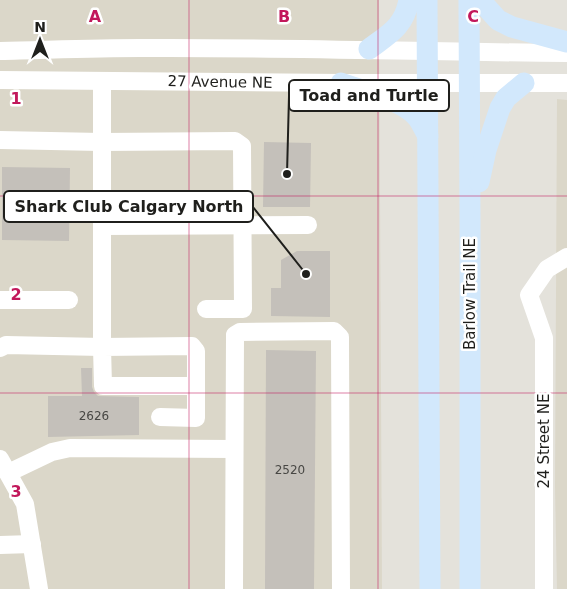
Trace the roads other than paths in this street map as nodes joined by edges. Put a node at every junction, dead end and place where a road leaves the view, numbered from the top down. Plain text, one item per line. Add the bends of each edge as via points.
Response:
1 (409, 0) edge
2 (427, 0) edge
3 (469, 0) edge
4 (480, 0) edge
5 (567, 42) edge
6 (369, 49) junction
7 (0, 51) edge
8 (428, 51) junction
9 (469, 52) junction
10 (567, 53) edge
11 (0, 80) edge
12 (102, 81) junction
13 (428, 82) junction
14 (341, 83) junction
15 (469, 83) junction
16 (524, 83) junction
17 (567, 83) edge
18 (428, 136) junction
19 (0, 140) edge
20 (102, 142) junction
21 (470, 219) junction
22 (308, 225) dead end
23 (102, 226) junction
24 (242, 226) junction
25 (567, 257) edge
26 (0, 300) edge
27 (69, 300) dead end
28 (206, 309) dead end
29 (102, 347) junction
30 (0, 348) edge
31 (196, 386) junction
32 (160, 417) dead end
33 (234, 449) junction
34 (4, 466) edge
35 (32, 544) junction
36 (0, 545) edge
37 (39, 589) edge
38 (234, 589) edge
39 (341, 589) edge
40 (430, 589) edge
41 (470, 589) edge
42 (544, 589) edge

1 - 6 main road via 401,23
2 - 8 main road
3 - 9 main road, Barlow Trail NE
4 - 5 main road via 498,20 512,27
6 - 7 street
6 - 8 street
8 - 9 street
8 - 13 main road
9 - 10 street
9 - 15 main road, Barlow Trail NE
11 - 12 street, 27 Avenue NE
12 - 14 street, 27 Avenue NE
12 - 20 street
13 - 14 street, 27 Avenue NE
13 - 15 street, 27 Avenue NE
13 - 18 main road
14 - 18 main road via 404,106 417,116
15 - 16 street, 27 Avenue NE
15 - 21 main road, Barlow Trail NE
16 - 17 street, 27 Avenue NE
16 - 21 main road via 506,98 500,108 486,150
18 - 40 main road
19 - 20 street
20 - 23 street
20 - 24 street via 235,141 242,146
21 - 41 main road, Barlow Trail NE
22 - 24 street
23 - 24 street
23 - 29 street
24 - 28 street via 242,309
25 - 42 street, 24 Street NE via 547,268 529,295 544,338
26 - 27 street
29 - 30 street via 6,345
29 - 31 street via 192,346 196,351
29 - 31 street via 103,386
31 - 32 street via 196,418
33 - 34 street via 70,448
33 - 38 street
33 - 39 street via 235,335 240,332 334,331 340,337
34 - 35 street via 25,504
35 - 36 street
35 - 37 street

